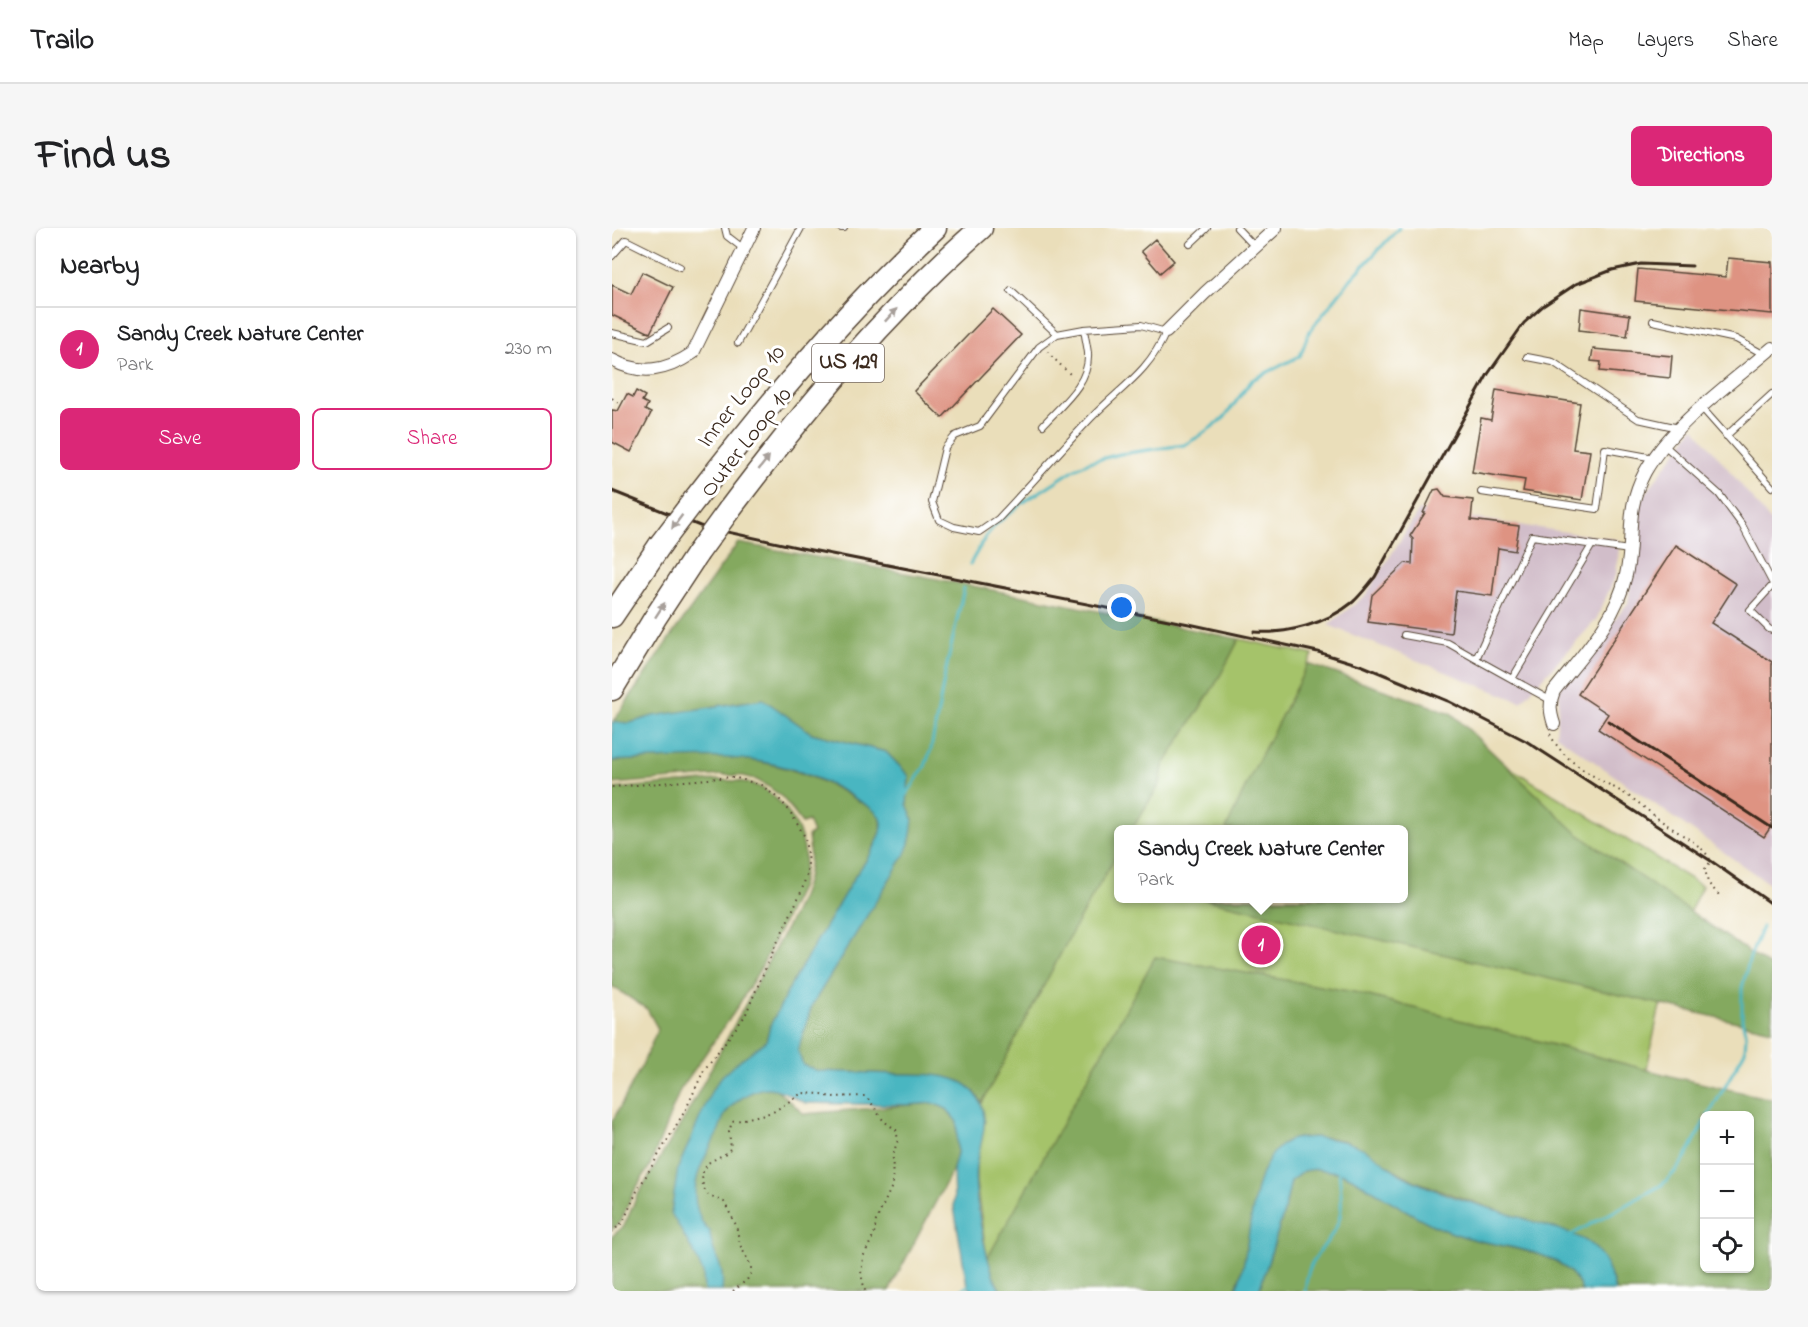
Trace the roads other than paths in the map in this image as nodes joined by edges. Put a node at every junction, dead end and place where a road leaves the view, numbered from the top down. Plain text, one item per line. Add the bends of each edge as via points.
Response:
1 (724, 228) edge
2 (754, 228) edge
3 (801, 228) edge
4 (935, 228) edge
5 (981, 228) edge
6 (1207, 228) edge
7 (1237, 228) edge
8 (1276, 228) edge
9 (1190, 244) dead end
10 (1255, 247) junction
11 (744, 249) junction
12 (612, 256) edge
13 (680, 267) dead end
14 (1011, 291) dead end
15 (1653, 321) dead end
16 (668, 328) dead end
17 (1084, 329) junction
18 (612, 333) edge
19 (1166, 333) junction
20 (1057, 334) junction
21 (738, 343) dead end
22 (1768, 351) edge
23 (1527, 357) dead end
24 (612, 360) edge
25 (1772, 394) edge
26 (1702, 408) junction
27 (1043, 425) dead end
28 (1679, 428) junction
29 (1726, 436) junction
30 (1664, 445) junction
31 (1654, 458) junction
32 (1772, 487) edge
33 (1481, 492) dead end
34 (1592, 545) junction
35 (1630, 550) junction
36 (1772, 584) edge
37 (612, 616) edge
38 (1772, 630) edge
39 (1404, 635) dead end
40 (1476, 659) junction
41 (1512, 679) junction
42 (612, 689) edge
43 (1550, 700) junction
44 (1554, 724) road end

1 - 11 lane
2 - 11 street
3 - 21 lane
4 -> 37 highway, Inner Loop 10 / US 129, bridge via 806,361 694,499
42 -> 5 highway, Outer Loop 10 / US 129, bridge via 697,554 792,428 897,310
6 - 9 lane
7 - 10 lane
8 - 10 street
10 - 19 street
11 - 24 street via 693,352 661,369 642,369
12 - 13 lane via 626,240
14 - 20 lane
15 - 22 lane via 1736,339
16 - 18 lane via 647,341
17 - 19 lane via 1141,325
17 - 20 lane
17 - 27 lane via 1088,355 1085,376
19 - 20 lane via 1147,366 1093,416 998,519 979,532 939,520 932,502 945,448 955,436 981,426 1040,346
22 - 26 street
23 - 28 lane via 1553,362 1638,419
25 - 29 lane
26 - 28 street
26 - 29 lane
28 - 30 street
29 - 32 lane
30 - 31 street
30 - 36 lane via 1719,494 1742,525
31 - 33 lane via 1605,449 1597,509
31 - 35 street via 1632,505
34 - 35 lane
34 - 40 lane via 1532,536
34 - 41 lane
35 - 43 street via 1626,578 1614,610
36 - 38 lane via 1750,610
39 - 40 lane via 1449,643
40 - 41 lane
41 - 43 lane
43 - 44 street

